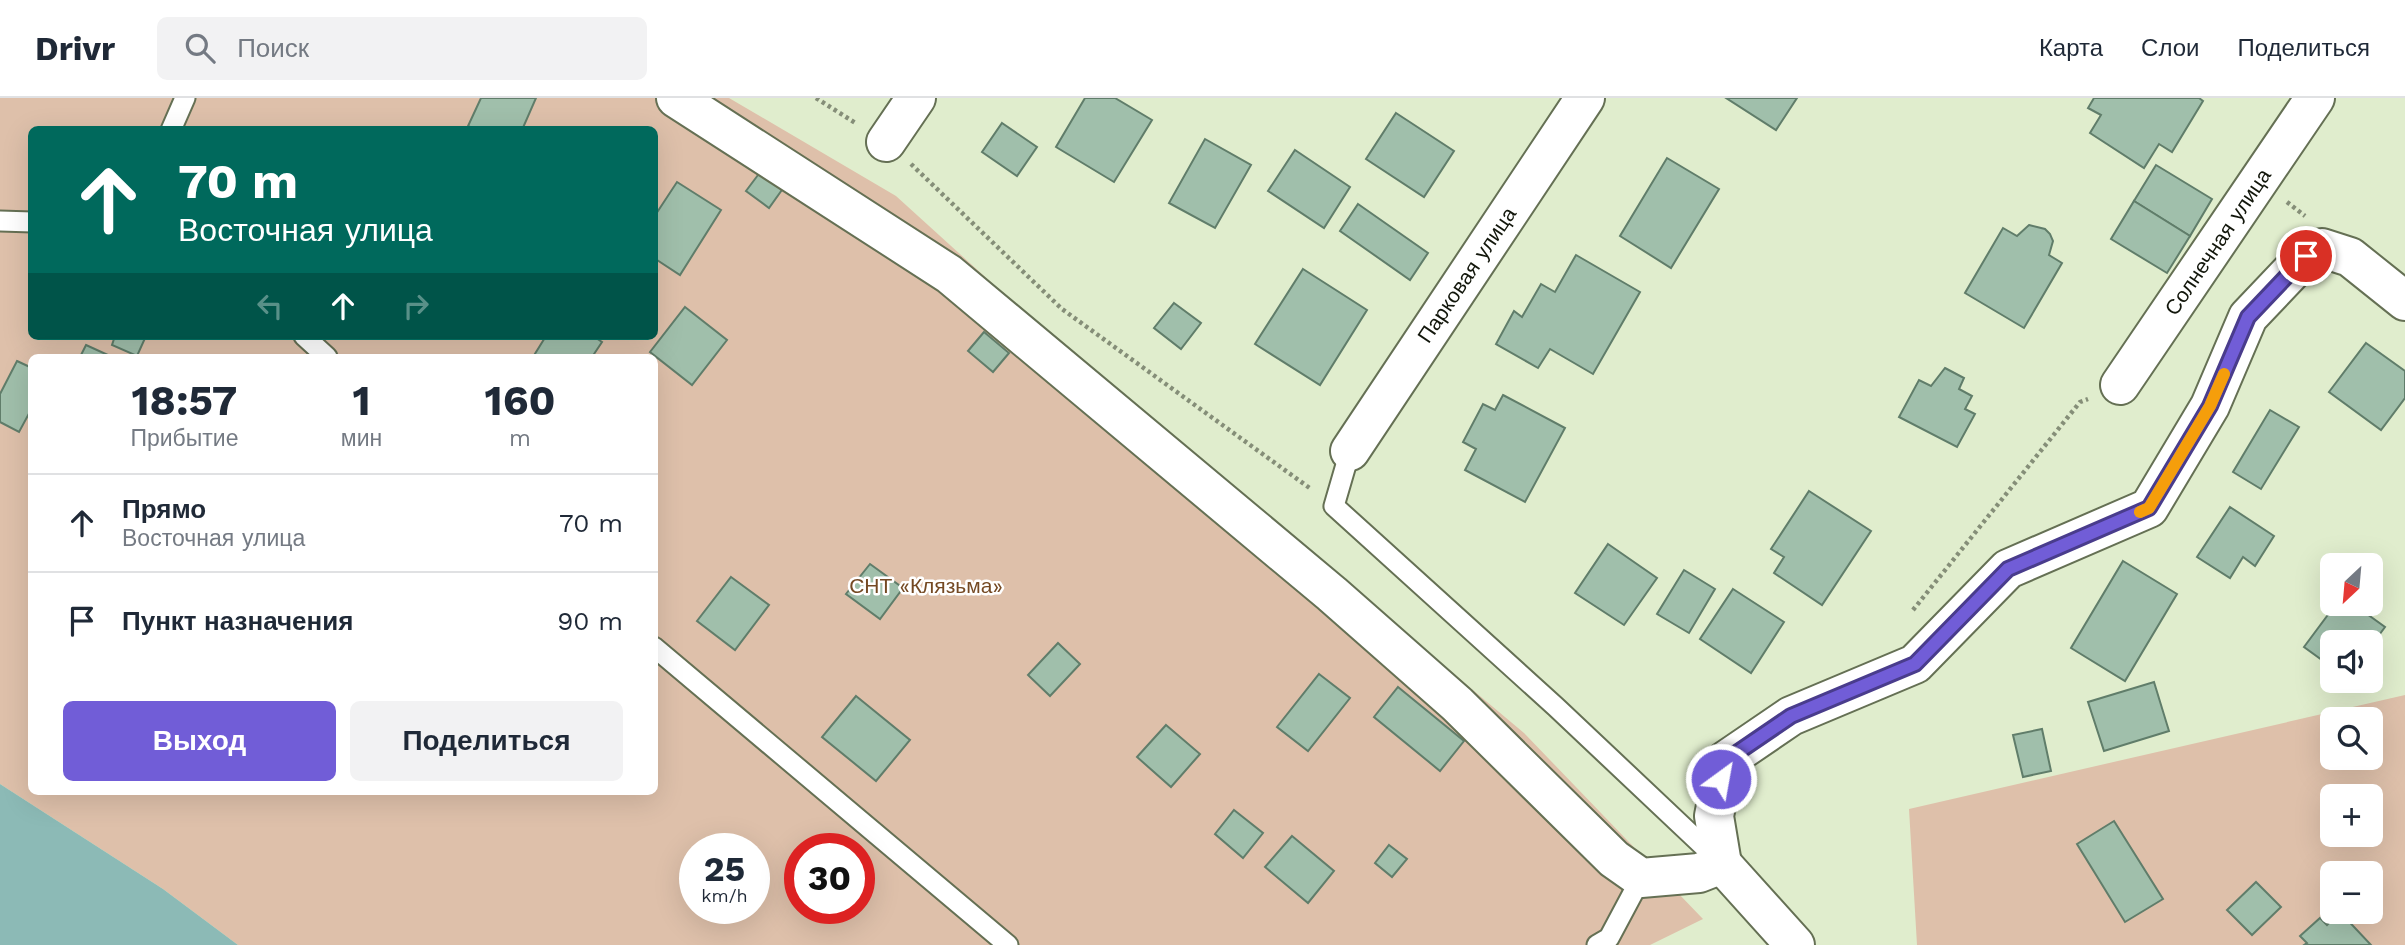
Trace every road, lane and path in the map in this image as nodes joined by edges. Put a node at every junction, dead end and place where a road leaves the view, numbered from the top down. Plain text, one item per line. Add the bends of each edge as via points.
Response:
1 (185, 98) edge
2 (676, 98) edge
3 (816, 98) edge
4 (916, 98) edge
5 (1585, 98) edge
6 (2315, 98) edge
7 (173, 126) edge
8 (886, 142) junction
9 (2260, 181) junction
10 (0, 221) edge
11 (28, 222) edge
12 (2322, 248) junction
13 (2405, 301) edge
14 (308, 340) edge
15 (324, 354) edge
16 (2120, 385) joint
17 (1350, 451) joint
18 (1335, 506) junction
19 (1906, 618) dead end
20 (658, 651) edge
21 (1722, 864) junction
22 (1641, 878) junction
23 (1008, 945) edge
24 (1597, 945) edge
25 (1795, 945) edge

1 - 7 lane
2 - 22 street via 949,274 1332,594 1457,704 1604,851
3 - 8 path
4 - 8 street
5 - 17 street, Парковая улица
6 - 9 street, Солнечная улица
8 - 18 path via 1062,309
9 - 12 path via 2306,217
9 - 16 street, Солнечная улица
10 - 11 lane
12 - 13 street via 2350,257
12 - 21 street via 2306,256 2248,317 2210,406 2149,508 2008,569 1915,664 1791,716 1725,761 1714,816
14 - 15 lane
16 - 19 path via 2080,402
17 - 18 lane
18 - 21 lane
20 - 23 lane
21 - 22 street via 1699,873
21 - 25 street
22 - 24 lane via 1609,938

